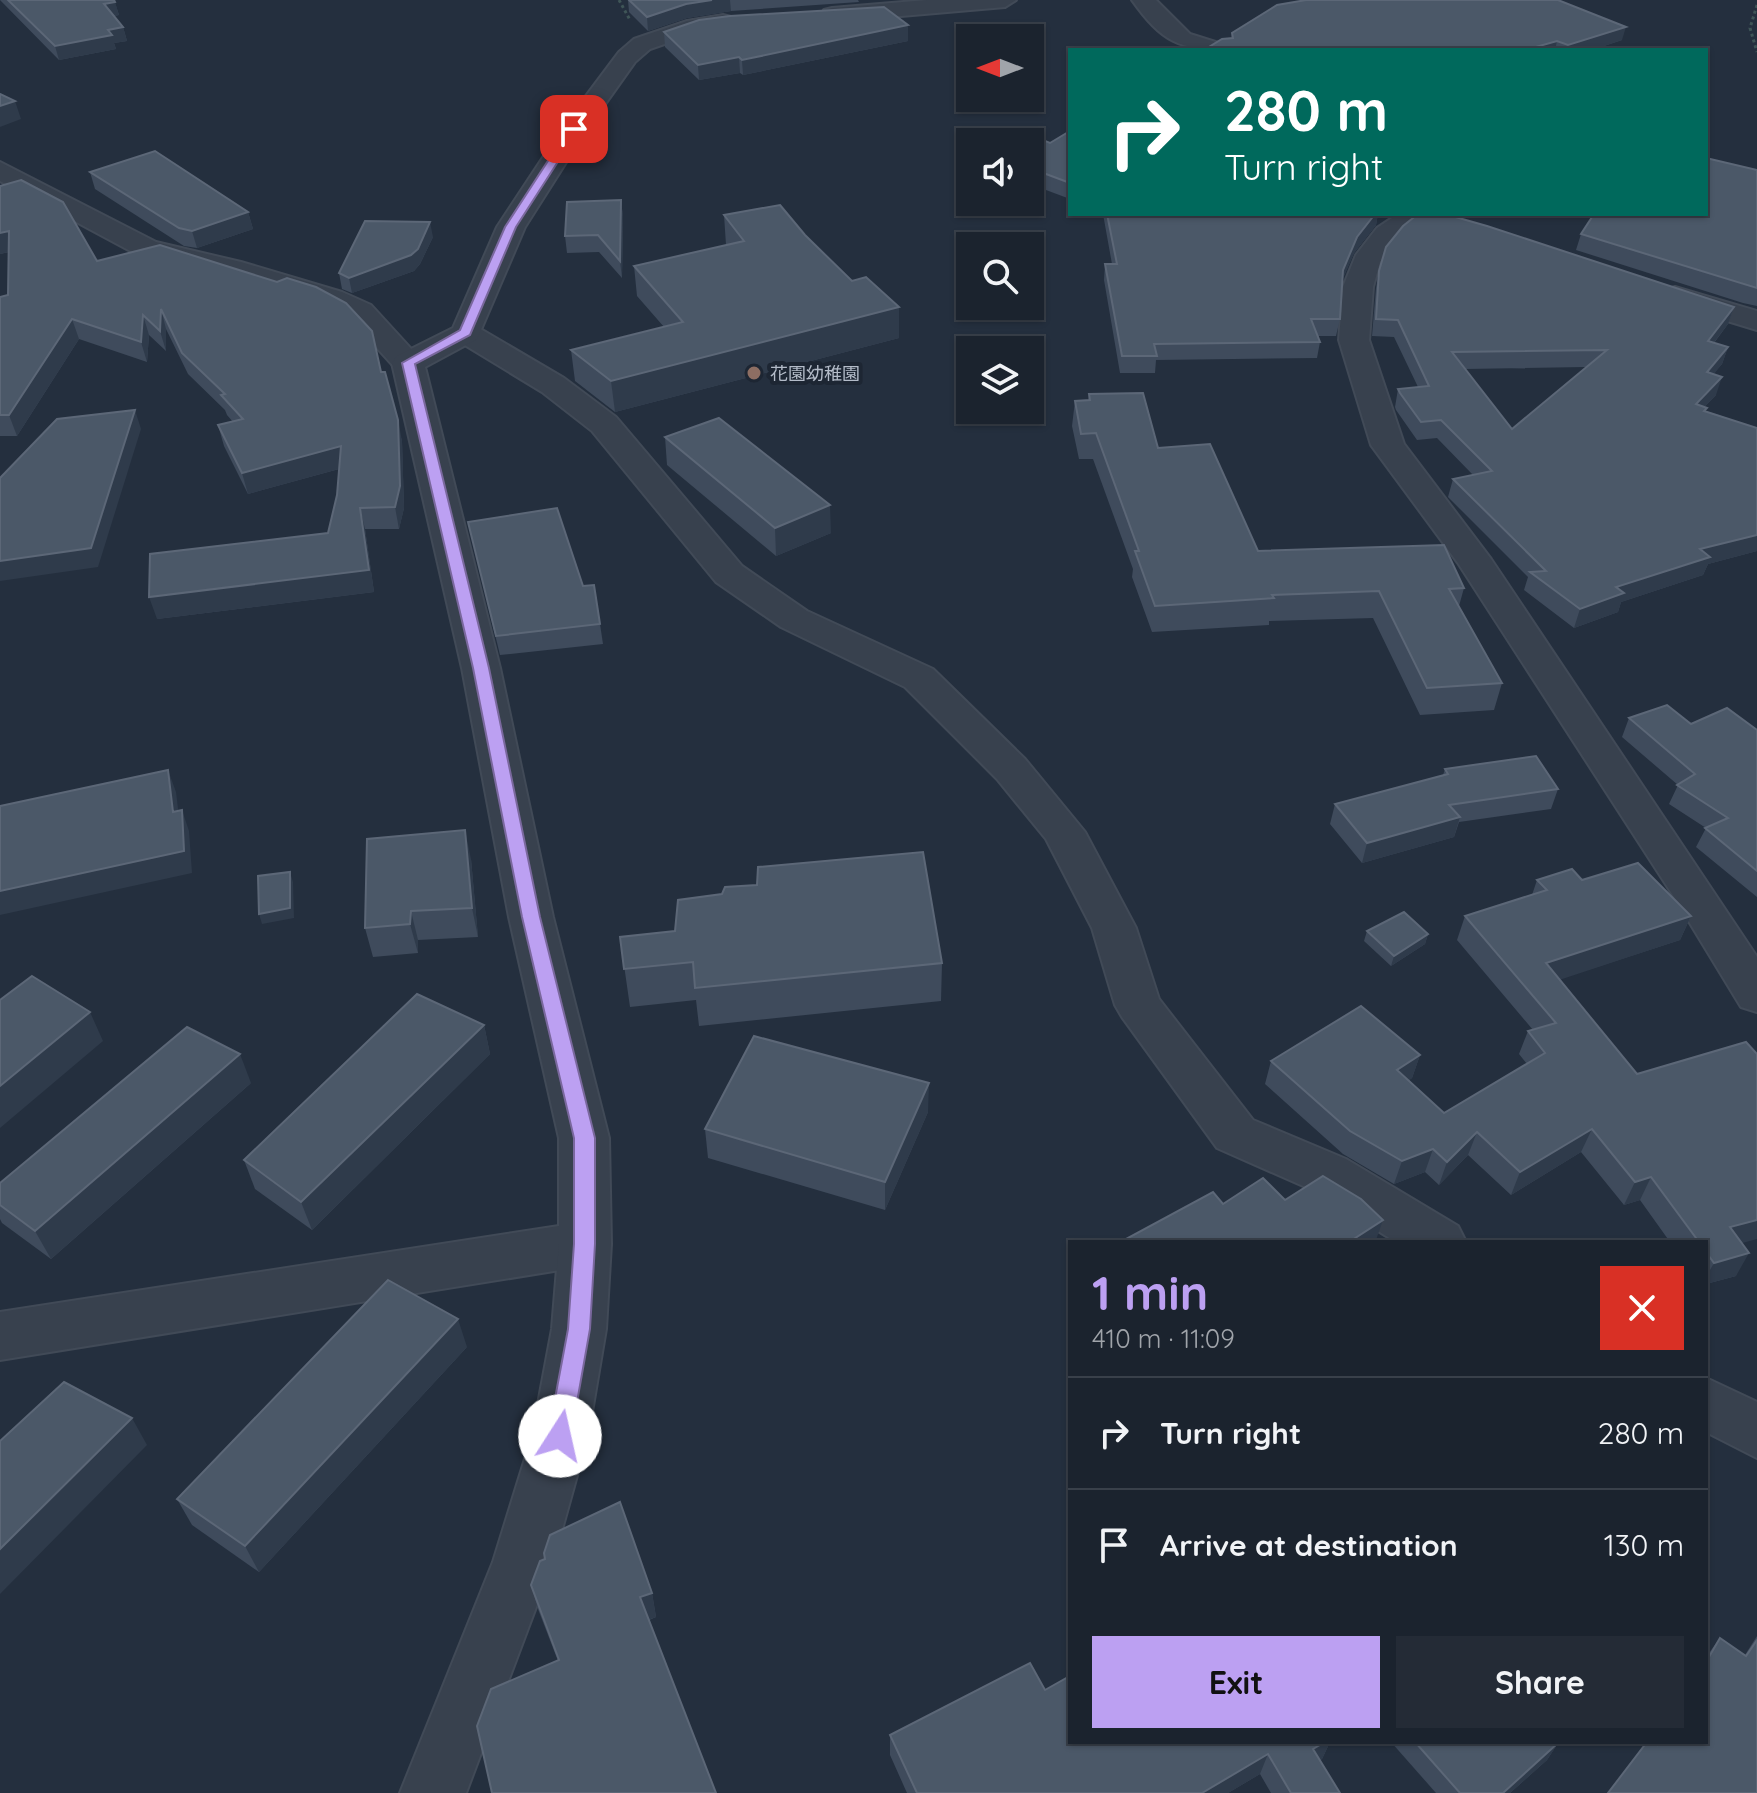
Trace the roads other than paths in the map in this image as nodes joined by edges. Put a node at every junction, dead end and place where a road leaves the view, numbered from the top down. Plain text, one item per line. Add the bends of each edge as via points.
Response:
1 (1005, 0) edge
2 (1143, 0) edge
3 (809, 17) edge
4 (746, 20) edge
5 (1211, 48) edge
6 (0, 170) edge
7 (1413, 216) edge
8 (1643, 285) edge
9 (1757, 321) edge
10 (466, 333) junction
11 (408, 363) junction
12 (1757, 995) edge
13 (1437, 1240) edge
14 (585, 1244) junction
15 (0, 1336) edge
16 (1708, 1404) edge
17 (1757, 1432) edge
18 (433, 1793) edge

1 - 3 street
2 - 5 street via 1182,39
4 - 10 street via 695,26 642,44 627,57 511,227
6 - 11 street via 146,248 231,268 360,311
7 - 12 street via 1387,234 1366,261 1358,287 1354,340 1388,445 1473,559
8 - 9 street
10 - 11 street
10 - 13 street via 553,385 604,424 729,574 794,619 919,678 1011,769 1064,832 1114,928 1138,1005 1235,1134 1328,1174
11 - 14 street via 584,1138
14 - 15 street
14 - 18 street via 579,1329 560,1436 523,1562
16 - 17 street

